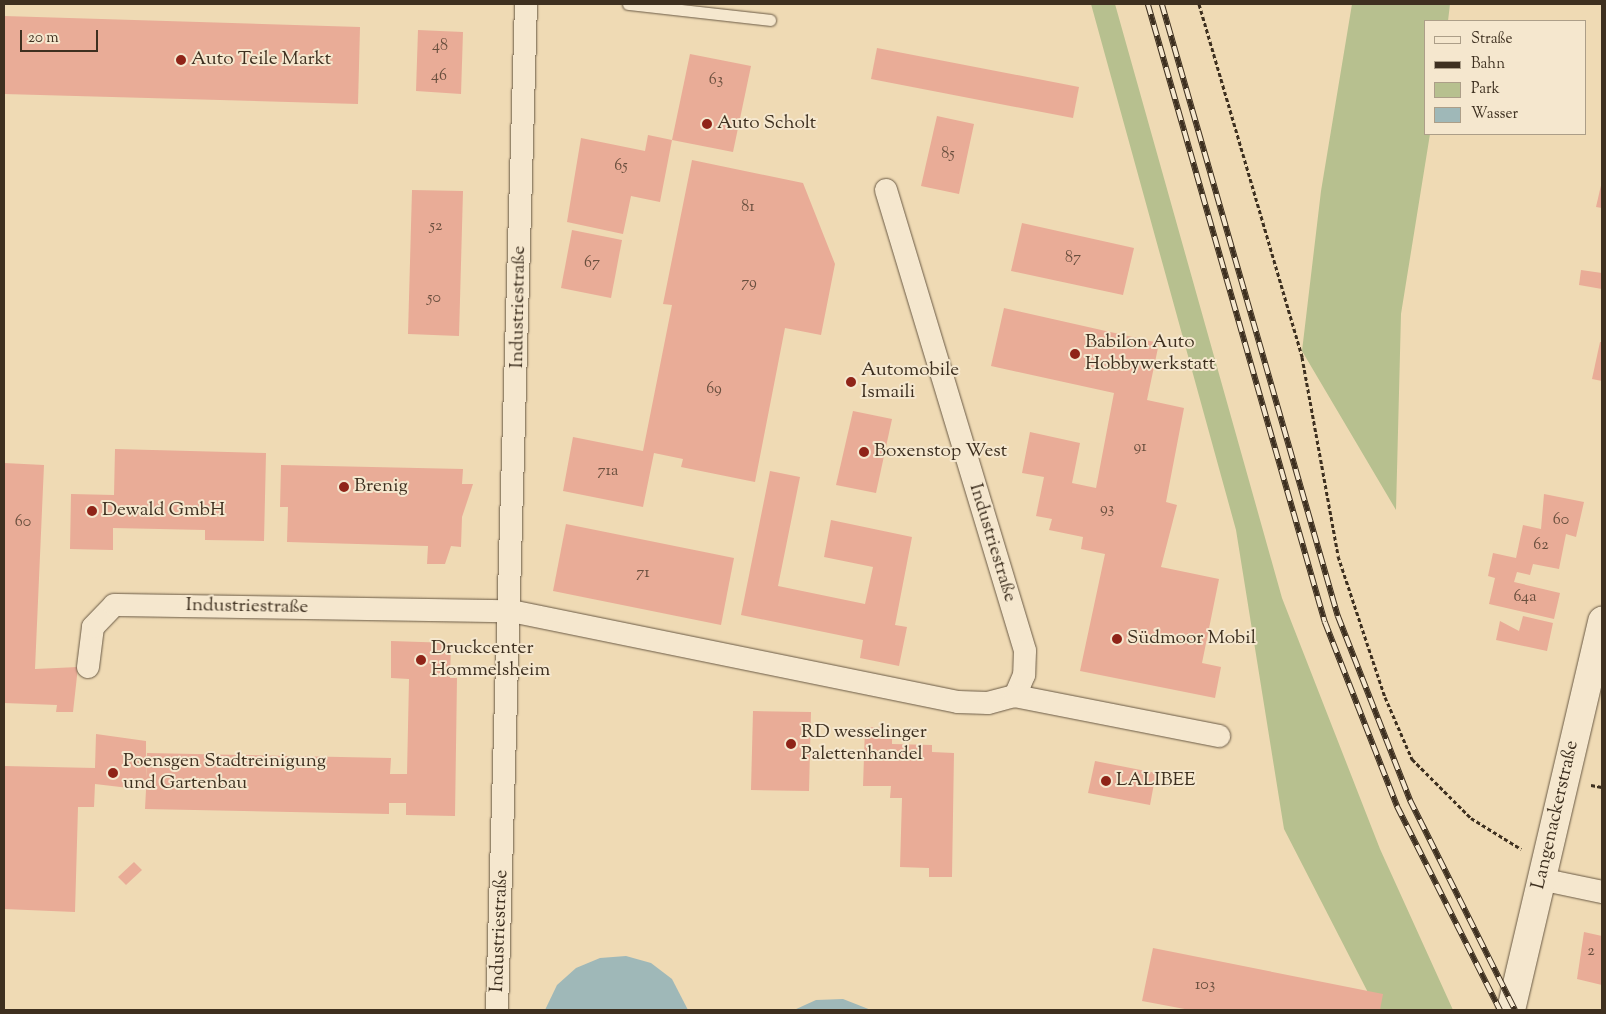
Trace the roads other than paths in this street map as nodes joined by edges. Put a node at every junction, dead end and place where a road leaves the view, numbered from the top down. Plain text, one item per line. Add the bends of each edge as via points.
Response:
1 (526, 4) edge
2 (628, 4) edge
3 (770, 20) dead end
4 (886, 190) dead end
5 (512, 611) junction
6 (1602, 621) edge
7 (88, 668) dead end
8 (1015, 696) junction
9 (1219, 736) dead end
10 (1543, 869) junction
11 (1602, 892) edge
12 (497, 1010) edge
13 (1511, 1010) edge

1 - 5 street, Industriestraße
2 - 3 lane
4 - 8 street, Industriestraße via 1025,651 1024,675
5 - 7 street, Industriestraße via 114,606 93,627
5 - 8 street, Industriestraße via 958,702 988,703
5 - 12 street, Industriestraße
6 - 10 street, Langenackerstraße
8 - 9 street, Industriestraße
10 - 11 street
10 - 13 street, Langenackerstraße

